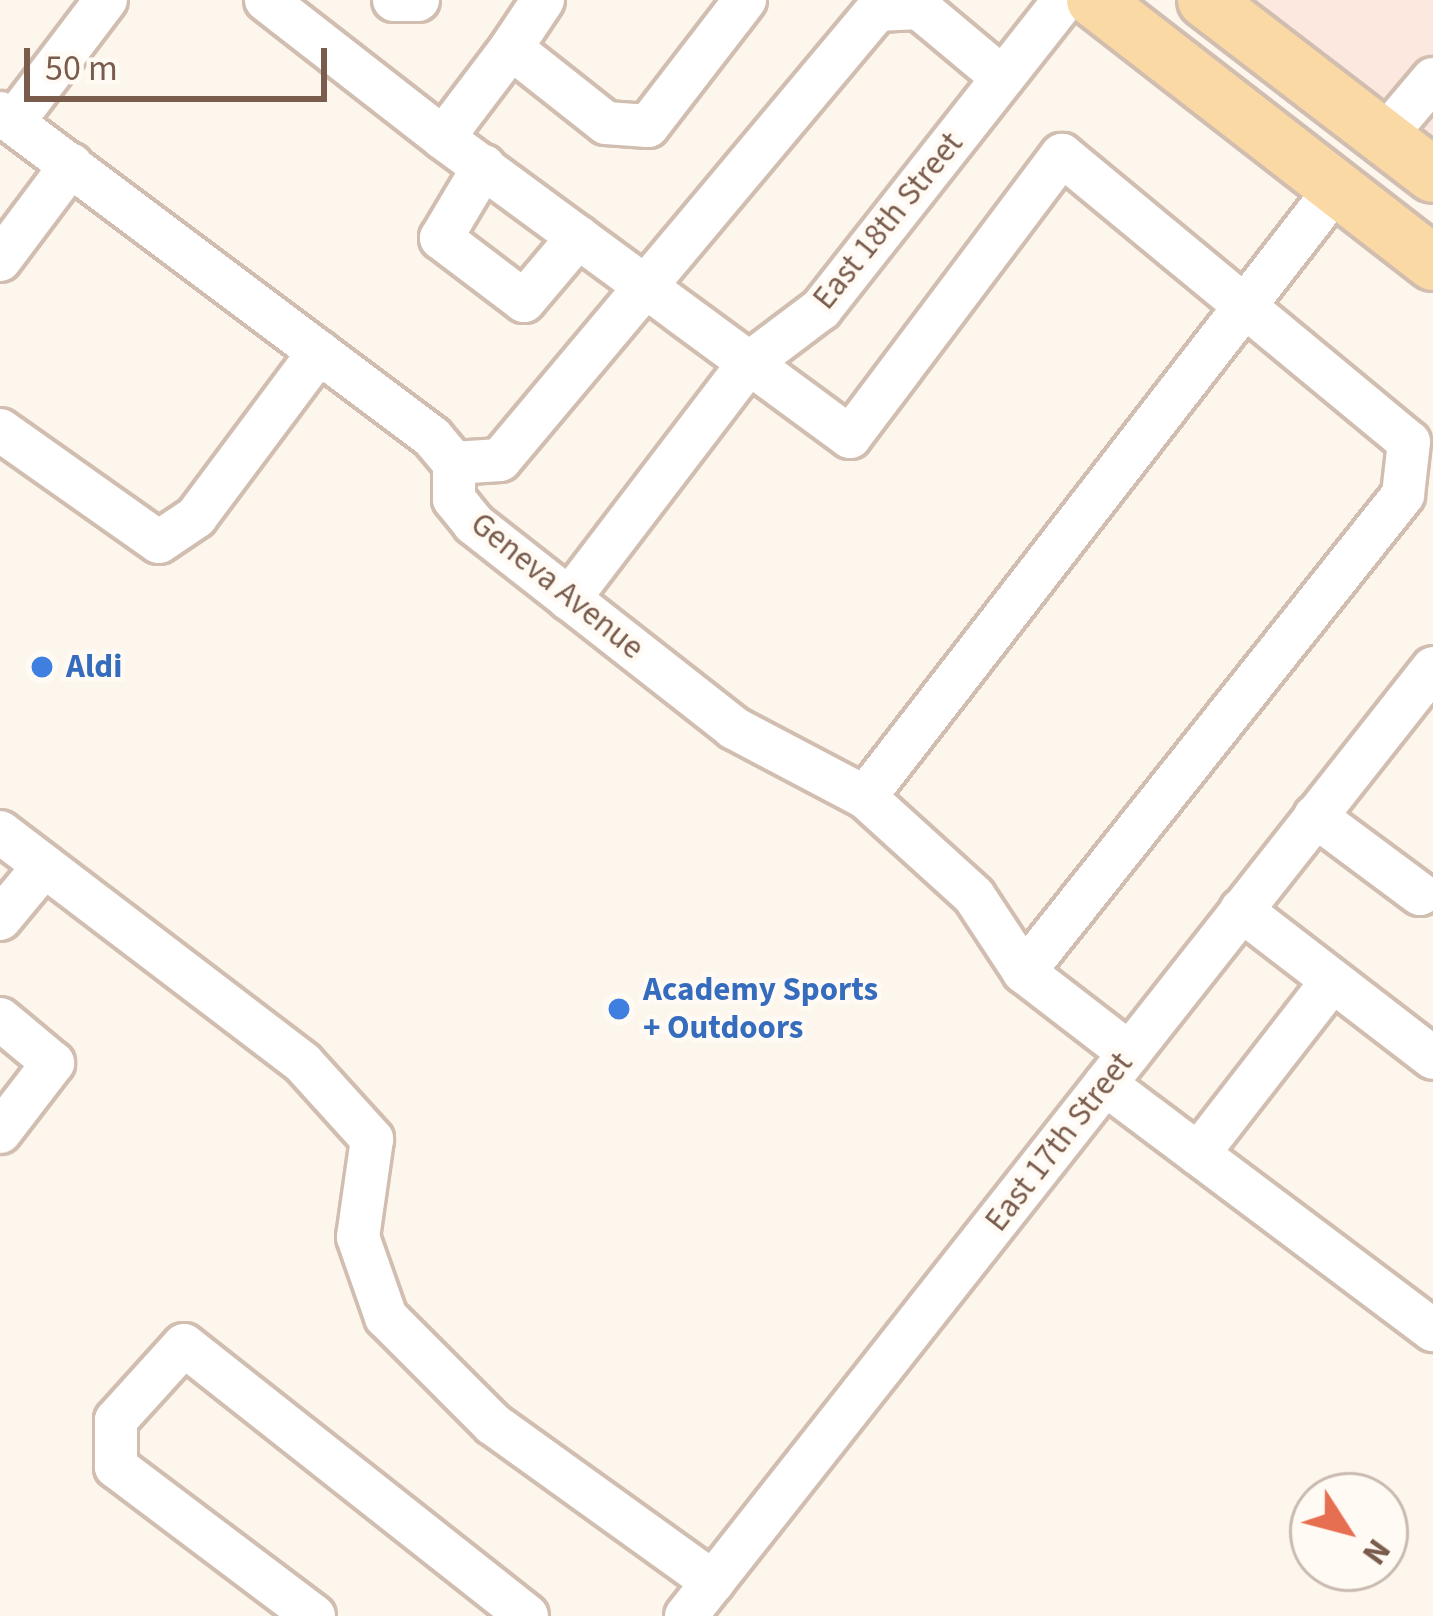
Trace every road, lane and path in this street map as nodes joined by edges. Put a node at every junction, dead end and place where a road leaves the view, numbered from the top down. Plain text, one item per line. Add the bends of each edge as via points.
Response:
1 (106, 0) edge
2 (266, 0) edge
3 (394, 0) edge
4 (418, 0) edge
5 (543, 0) edge
6 (745, 0) edge
7 (1064, 0) edge
8 (1094, 0) edge
9 (1204, 0) edge
10 (511, 48) junction
11 (1003, 78) junction
12 (1433, 79) edge
13 (7, 117) edge
14 (1384, 137) junction
15 (443, 138) junction
16 (71, 165) junction
17 (484, 166) junction
18 (1433, 175) edge
19 (1337, 187) junction
20 (578, 236) junction
21 (0, 260) edge
22 (1433, 262) edge
23 (645, 286) junction
24 (1249, 300) junction
25 (319, 352) junction
26 (748, 364) junction
27 (0, 430) edge
28 (454, 463) junction
29 (568, 599) junction
30 (1433, 668) edge
31 (865, 797) junction
32 (1315, 816) junction
33 (0, 832) edge
34 (44, 866) junction
35 (1429, 893) edge
36 (1241, 910) junction
37 (0, 919) edge
38 (1024, 972) junction
39 (1333, 981) junction
40 (0, 1019) edge
41 (1433, 1058) edge
42 (1117, 1068) junction
43 (0, 1132) edge
44 (1198, 1154) junction
45 (1433, 1330) edge
46 (713, 1582) junction
47 (314, 1616) edge
48 (527, 1616) edge
49 (686, 1616) edge

1 - 13 street
2 - 15 street
3 - 4 street
5 - 10 street
6 - 10 street via 648,126 606,123
7 - 11 street, East 18th Street
8 - 19 main road
9 - 14 main road
10 - 15 street
11 - 23 street via 919,8 877,10
11 - 26 street, East 18th Street via 821,309
12 - 14 street
13 - 16 street
14 - 18 main road
15 - 17 street
16 - 21 street
16 - 25 street
17 - 20 street
17 - 20 street via 441,238 524,301
19 - 22 main road
19 - 24 street
20 - 23 street
23 - 26 street
23 - 28 street via 500,460
24 - 26 street via 1062,155 850,436
24 - 31 street
24 - 38 street via 1409,442 1403,495
25 - 27 street via 196,517 159,542
25 - 28 street
26 - 29 street, East 18th Street
28 - 29 street, Geneva Avenue via 454,499 474,524
29 - 31 street, Geneva Avenue via 734,728
30 - 32 street, East 17th Street
31 - 38 street, Geneva Avenue via 974,896
32 - 35 street
32 - 36 street, East 17th Street
33 - 34 street
34 - 37 street
34 - 46 street via 303,1063 372,1139 358,1237 386,1317 493,1424
36 - 39 street
36 - 42 street, East 17th Street
38 - 42 street, Geneva Avenue
39 - 41 street
39 - 44 street
40 - 43 street via 53,1063
42 - 44 street, Geneva Avenue
42 - 46 street, East 17th Street
44 - 45 street, Geneva Avenue
46 - 49 street, East 17th Street
47 - 48 street via 116,1467 116,1420 184,1345

